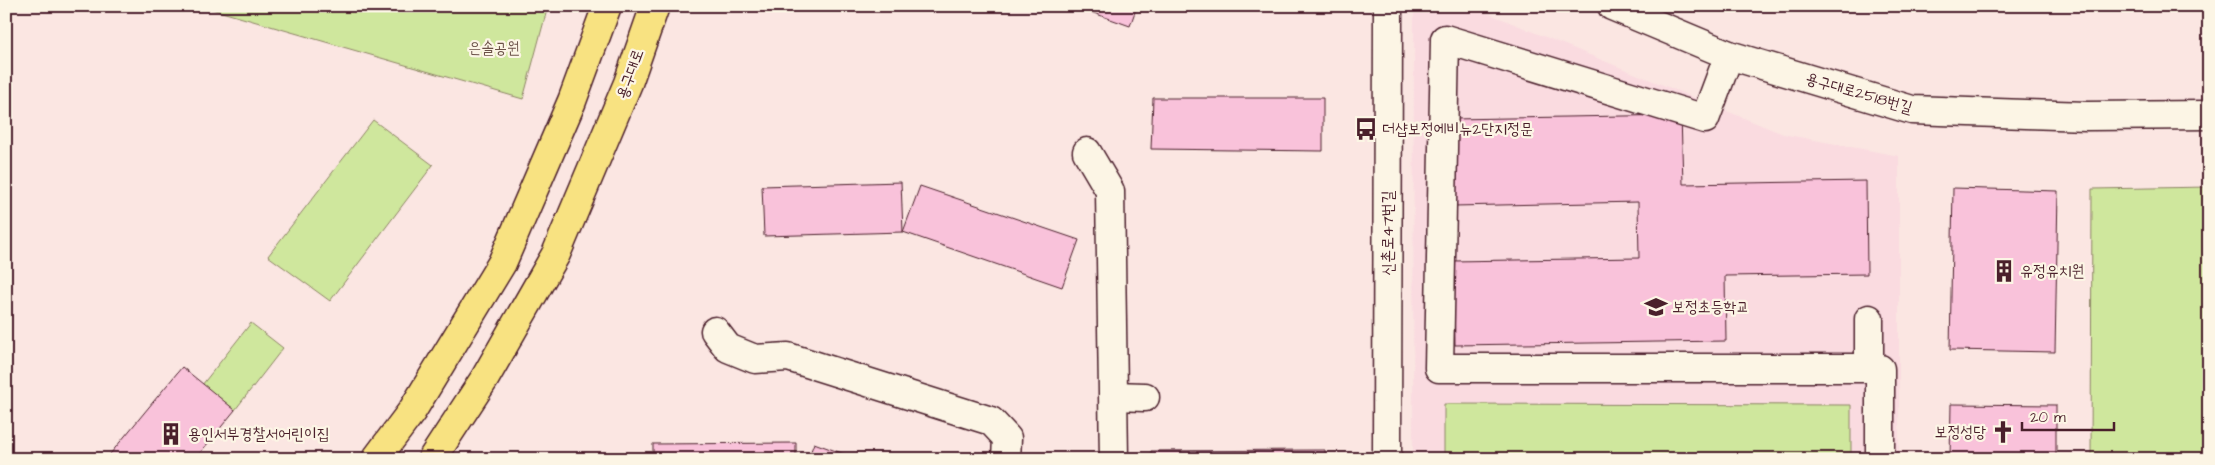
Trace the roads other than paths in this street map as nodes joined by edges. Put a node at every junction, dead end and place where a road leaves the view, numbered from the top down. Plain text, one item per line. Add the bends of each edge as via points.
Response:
1 (606, 6) edge
2 (655, 6) edge
3 (1388, 6) edge
4 (1612, 6) edge
5 (1729, 55) junction
6 (2209, 115) edge
7 (1087, 152) dead end
8 (1869, 319) dead end
9 (716, 332) dead end
10 (1869, 368) junction
11 (1114, 396) junction
12 (1145, 397) dead end
13 (376, 459) edge
14 (432, 459) edge
15 (1006, 459) edge
16 (1114, 459) edge
17 (1387, 459) edge
18 (1880, 459) edge

1 - 13 main road via 572,101 502,263 412,412
2 - 14 main road, 용구대로 via 628,83 556,254 485,378
3 - 17 street, 신촌로47번길
4 - 5 street, 용구대로2518번길
5 - 6 street, 용구대로2518번길 via 1912,110 2087,116
5 - 10 street via 1705,119 1445,39 1439,368
7 - 11 street via 1110,191
8 - 10 street
9 - 15 street via 728,348 755,359 788,357 991,421 1007,438
10 - 18 street via 1880,369
11 - 12 street
11 - 16 street

